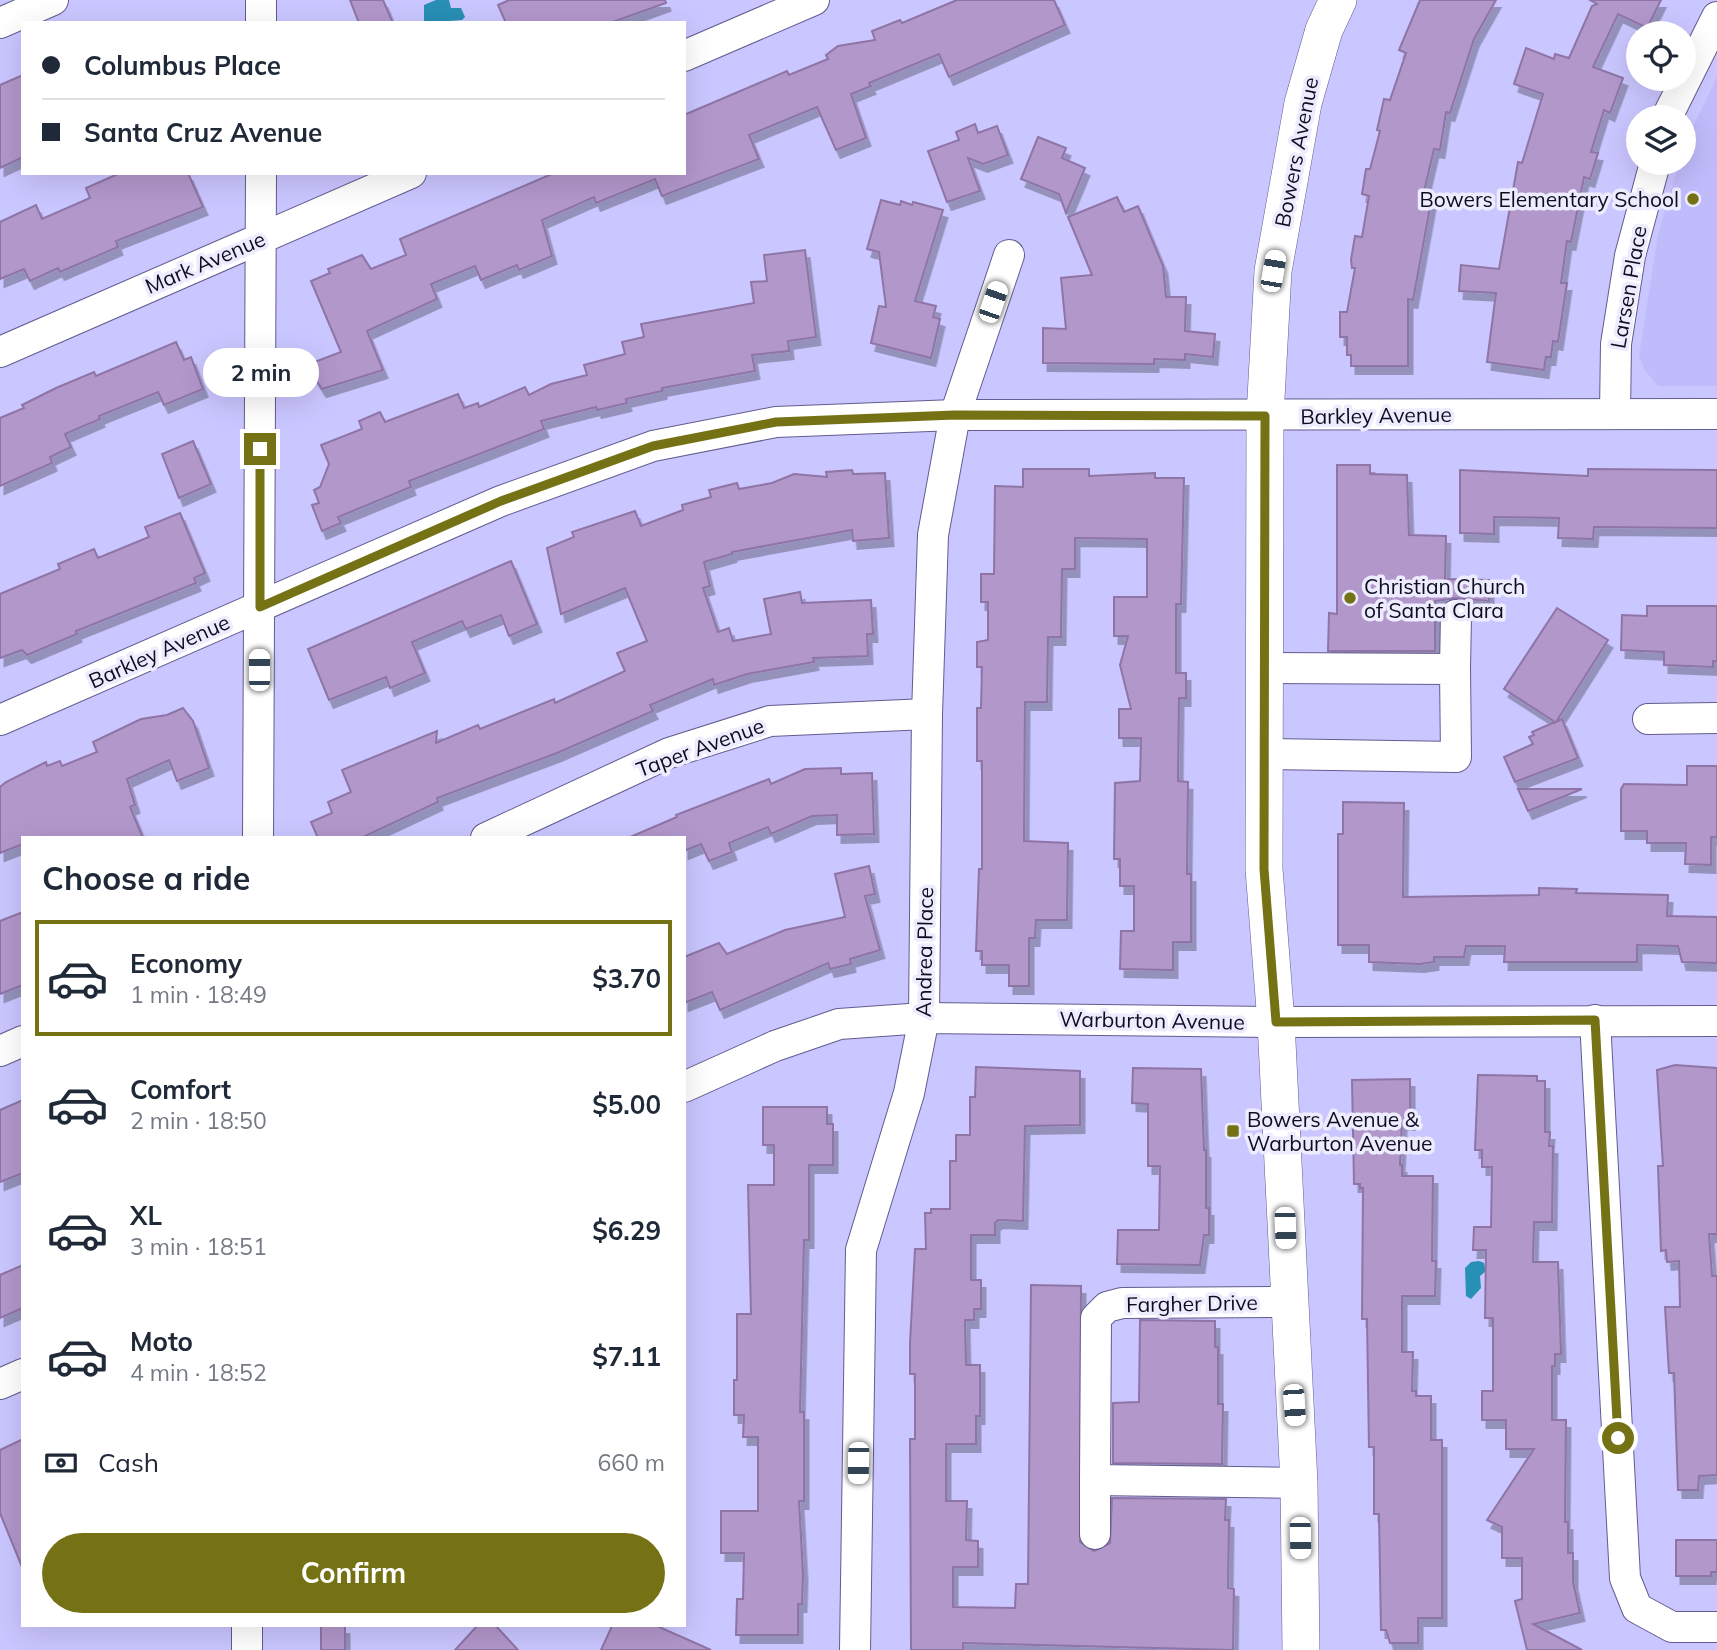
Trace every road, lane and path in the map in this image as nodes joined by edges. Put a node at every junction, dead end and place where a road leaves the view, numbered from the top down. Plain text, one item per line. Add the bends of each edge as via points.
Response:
1 (53, 0) edge
2 (261, 0) edge
3 (814, 0) edge
4 (1338, 0) edge
5 (1717, 17) edge
6 (261, 21) edge
7 (0, 23) edge
8 (686, 55) edge
9 (1673, 105) edge
10 (261, 175) edge
11 (406, 175) edge
12 (1652, 175) edge
13 (260, 238) junction
14 (1009, 256) dead end
15 (0, 352) edge
16 (1615, 412) junction
17 (1717, 414) edge
18 (955, 415) junction
19 (1265, 416) junction
20 (260, 607) junction
21 (1456, 615) dead end
22 (1263, 668) junction
23 (1455, 669) junction
24 (927, 714) junction
25 (1717, 718) edge
26 (1648, 719) dead end
27 (0, 720) edge
28 (1263, 754) junction
29 (258, 836) edge
30 (490, 836) edge
31 (924, 1018) junction
32 (1595, 1020) junction
33 (1717, 1021) edge
34 (1276, 1022) junction
35 (21, 1042) edge
36 (0, 1051) edge
37 (686, 1086) edge
38 (1288, 1302) junction
39 (21, 1375) edge
40 (0, 1384) edge
41 (1095, 1480) junction
42 (1299, 1483) junction
43 (1095, 1534) dead end
44 (247, 1627) edge
45 (1717, 1627) edge
46 (247, 1650) edge
47 (855, 1650) edge
48 (1301, 1650) edge

1 - 7 street
2 - 6 street
3 - 8 street
4 - 19 main road, Bowers Avenue via 1324,30 1303,103 1273,271
5 - 9 street
10 - 13 street
11 - 13 street, Mark Avenue
12 - 16 street, Larsen Place via 1630,256 1616,344
13 - 15 street, Mark Avenue
13 - 20 street
14 - 18 street, Andrea Place
16 - 17 street, Barkley Avenue
16 - 19 street, Barkley Avenue
18 - 19 street, Barkley Avenue
18 - 20 street, Barkley Avenue via 776,422 653,446 501,501
18 - 24 street, Andrea Place via 933,535
19 - 22 main road, Bowers Avenue
20 - 27 street, Barkley Avenue
20 - 29 street
21 - 23 street
22 - 23 street
22 - 28 main road, Bowers Avenue
23 - 28 street via 1456,757
24 - 30 street, Taper Avenue via 770,721 669,754
24 - 31 street, Andrea Place
25 - 26 street
28 - 34 main road, Bowers Avenue via 1264,869
31 - 34 street, Warburton Avenue
31 - 37 street, Warburton Avenue via 839,1024 775,1046
31 - 47 street, Andrea Place via 909,1093 860,1250
32 - 33 street, Warburton Avenue
32 - 34 street, Warburton Avenue
32 - 45 street via 1625,1578 1637,1608 1671,1628
34 - 38 main road, Bowers Avenue
35 - 36 street
38 - 41 street, Fargher Drive via 1122,1303 1107,1307 1096,1318
38 - 42 main road, Bowers Avenue
39 - 40 street
41 - 42 street
41 - 43 street, Fargher Drive
42 - 48 main road, Bowers Avenue
44 - 46 street

